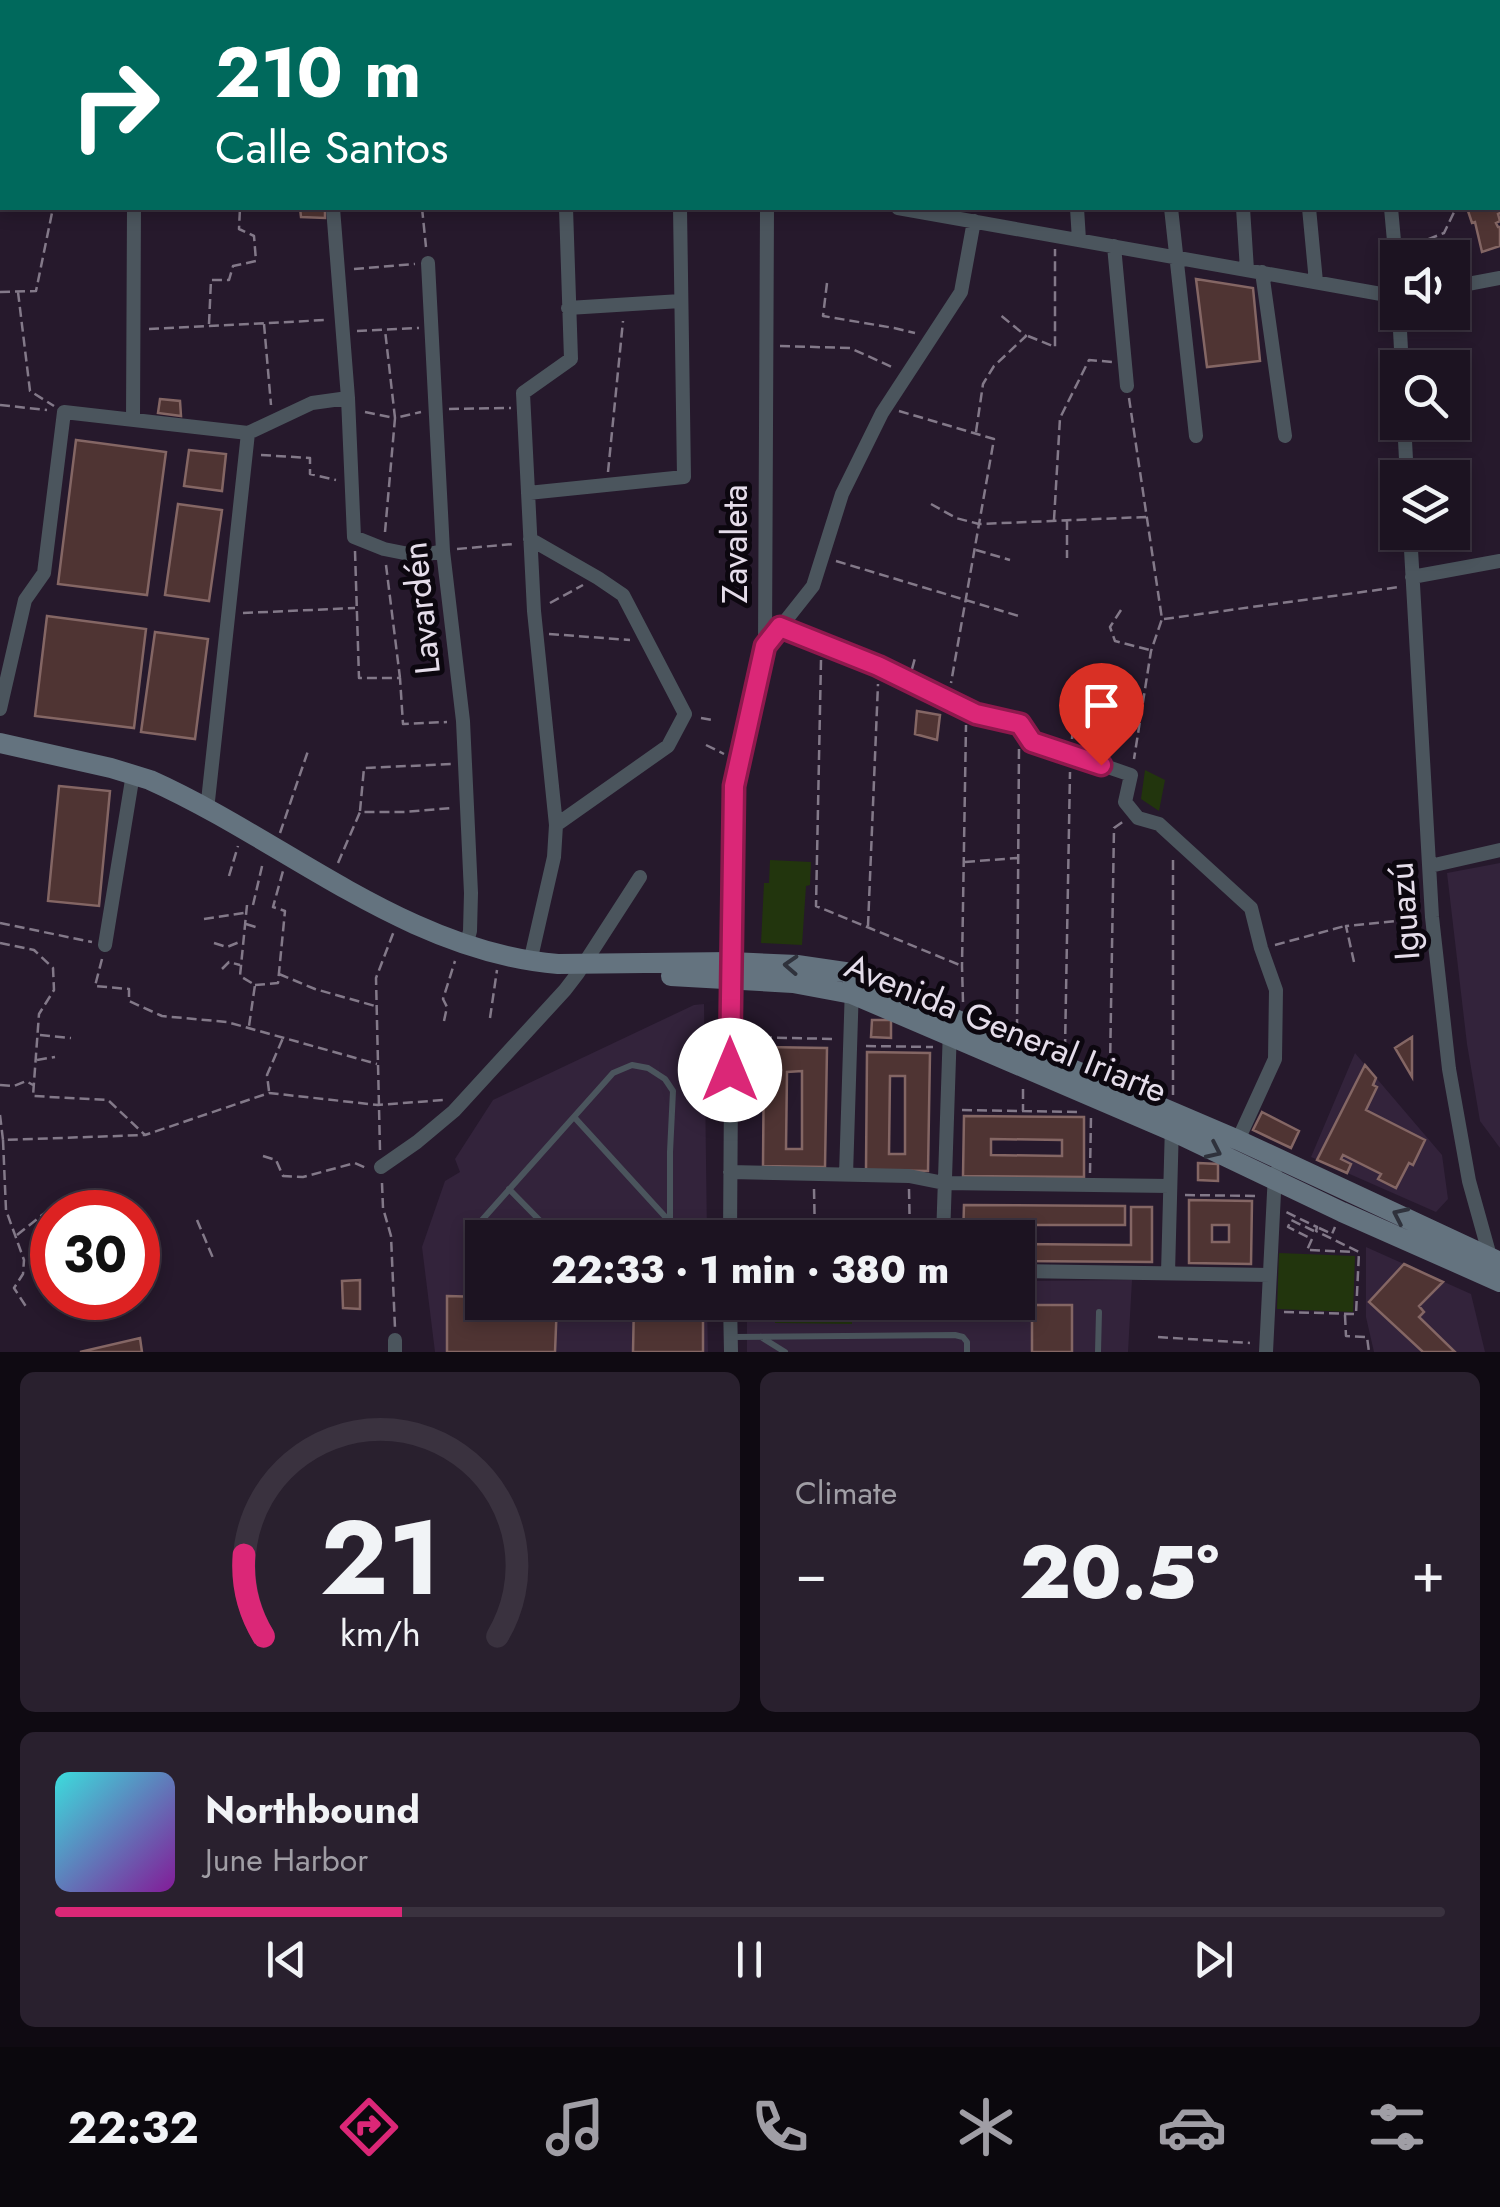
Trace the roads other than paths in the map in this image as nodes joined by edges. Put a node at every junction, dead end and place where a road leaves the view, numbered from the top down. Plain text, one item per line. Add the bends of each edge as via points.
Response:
1 (134, 210) edge
2 (332, 210) edge
3 (566, 210) edge
4 (680, 210) edge
5 (767, 210) edge
6 (910, 210) edge
7 (1077, 210) edge
8 (1171, 210) edge
9 (1243, 210) edge
10 (1310, 210) edge
11 (1391, 210) edge
12 (974, 221) junction
13 (1079, 240) junction
14 (1394, 240) edge
15 (1114, 246) junction
16 (1176, 257) junction
17 (428, 263) road end
18 (1254, 271) junction
19 (1500, 278) edge
20 (1316, 282) junction
21 (1470, 284) edge
22 (1380, 294) edge
23 (682, 300) junction
24 (568, 308) junction
25 (1127, 386) road end
26 (348, 404) junction
27 (133, 420) junction
28 (248, 433) junction
29 (1196, 436) dead end
30 (1285, 436) dead end
31 (528, 494) junction
32 (530, 541) junction
33 (1411, 550) edge
34 (442, 551) junction
35 (1500, 560) edge
36 (1412, 581) junction
37 (780, 627) junction
38 (765, 646) junction
39 (0, 710) edge
40 (0, 743) edge
41 (132, 774) junction
42 (208, 810) junction
43 (556, 825) junction
44 (1500, 850) edge
45 (1430, 866) junction
46 (640, 877) dead end
47 (105, 944) road end
48 (462, 951) junction
49 (530, 962) junction
50 (582, 968) junction
51 (731, 970) junction
52 (852, 985) junction
53 (953, 1031) junction
54 (575, 1118) junction
55 (1172, 1121) junction
56 (1238, 1140) junction
57 (374, 1168) road end
58 (1275, 1168) junction
59 (730, 1172) junction
60 (846, 1175) junction
61 (944, 1183) junction
62 (509, 1190) junction
63 (1170, 1190) junction
64 (482, 1220) edge
65 (539, 1220) edge
66 (668, 1220) edge
67 (670, 1220) edge
68 (730, 1220) edge
69 (943, 1220) edge
70 (1494, 1259) edge
71 (1035, 1271) edge
72 (1168, 1273) junction
73 (1270, 1275) junction
74 (1500, 1280) edge
75 (1098, 1312) dead end
76 (760, 1336) junction
77 (731, 1344) edge
78 (1266, 1348) edge
79 (785, 1352) edge
80 (967, 1352) edge
81 (1098, 1352) edge

1 - 27 street
2 - 26 street
3 - 24 street
4 - 23 street
5 - 38 street, Zavaleta
6 - 12 street
7 - 13 street
8 - 16 street
9 - 18 street
10 - 20 street
11 - 14 street
12 - 13 street
12 - 37 street via 961,292 886,407 842,494 813,586
13 - 15 street
15 - 16 street
15 - 25 street
16 - 18 street
16 - 29 street
17 - 34 street, Lavardén
18 - 20 street
18 - 30 street
19 - 21 street
20 - 22 street
23 - 24 street
23 - 31 street via 684,477
24 - 31 street via 570,359 523,393
26 - 28 street via 312,403
26 - 34 street via 354,537 419,556
27 - 28 street
27 - 39 street via 64,412 44,573 24,600
28 - 42 street
31 - 32 street
32 - 43 street
32 - 43 street via 623,595 684,714 668,746
33 - 36 street, Iguazú
34 - 48 street, Lavardén via 468,806 471,916
35 - 36 street
36 - 45 street, Iguazú
37 - 38 street
37 - 56 street via 976,714 1020,724 1032,742 1131,776 1125,802 1138,818 1158,824 1251,908 1276,990 1275,1058
38 - 51 street, Zavaleta via 734,786
40 - 41 main road, Avenida General Iriarte
41 - 42 main road, Avenida General Iriarte
41 - 47 street
42 - 48 main road, Avenida General Iriarte via 403,919 427,939
43 - 49 street
44 - 45 street
45 - 70 street, Iguazú via 1449,1070 1469,1180
46 - 50 street
48 - 49 main road, Avenida General Iriarte
48 - 50 main road, Avenida General Iriarte via 525,970
49 - 50 main road, Avenida General Iriarte
50 - 51 main road, Avenida General Iriarte
50 - 57 street via 454,1111
51 - 52 main road, Avenida General Iriarte via 816,966
51 - 59 street, Zavaleta
52 - 53 main road, Avenida General Iriarte
52 - 60 street
53 - 55 main road, Avenida General Iriarte via 1023,1067
53 - 55 main road, Avenida General Iriarte via 1017,1045 1110,1084
53 - 61 street
54 - 62 lane
54 - 66 lane
54 - 67 lane via 622,1069 648,1068 664,1080 673,1091
55 - 56 main road, Avenida General Iriarte
55 -> 58 main road, Avenida General Iriarte
55 - 63 street
56 - 58 main road, Avenida General Iriarte
70 -> 58 main road, Avenida General Iriarte
58 - 73 street
58 - 74 main road, Avenida General Iriarte via 1342,1212
59 - 60 street
59 - 68 street, Zavaleta
60 - 61 street
61 - 63 street
61 - 69 street
62 - 64 lane
62 - 65 lane
63 - 72 street
70 - 74 street, Iguazú
71 - 72 street
72 - 73 street
73 - 78 street
75 - 81 lane
76 - 77 lane
76 - 79 lane
76 - 80 lane via 955,1335 967,1342

